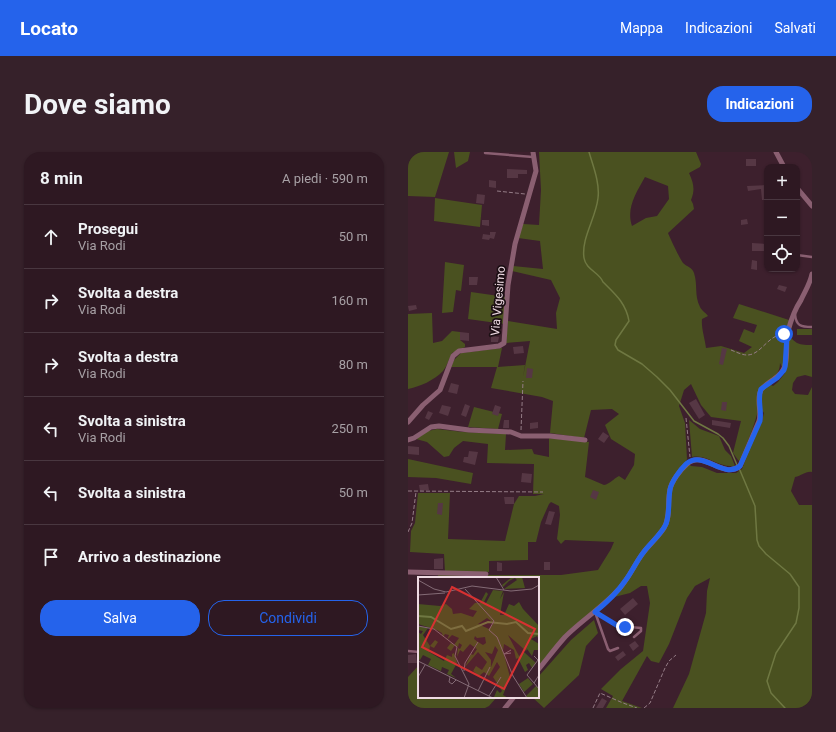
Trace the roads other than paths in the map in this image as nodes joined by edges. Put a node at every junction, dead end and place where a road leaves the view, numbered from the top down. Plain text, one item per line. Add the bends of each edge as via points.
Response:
1 (485, 152) edge
2 (777, 153) edge
3 (533, 155) edge
4 (782, 164) edge
5 (800, 192) edge
6 (812, 206) edge
7 (800, 255) edge
8 (812, 256) edge
9 (812, 274) edge
10 (795, 312) junction
11 (812, 327) edge
12 (408, 422) edge
13 (408, 440) edge
14 (585, 440) dead end
15 (408, 572) edge
16 (486, 574) dead end
17 (595, 612) junction
18 (634, 637) dead end
19 (618, 648) dead end
20 (408, 651) edge
21 (418, 652) edge
22 (539, 669) edge
23 (513, 698) edge
24 (505, 708) edge

1 - 3 lane
2 - 4 street
3 - 12 street, Via Vigesimo via 536,171 512,258 504,343 499,346 459,351 453,356 440,390
5 - 6 street
7 - 8 lane
9 - 10 street
10 - 11 lane via 799,326
10 - 17 street via 787,335 785,367 777,378 761,389 760,421 740,466 732,470 696,459 684,467 671,487 668,518 663,529 640,557 625,582
13 - 14 street via 431,427 439,426 511,432 521,436
15 - 16 street
17 - 18 lane via 618,626 641,628
17 - 19 lane via 608,649 610,651
17 - 22 street via 566,637
20 - 21 lane
23 - 24 street

